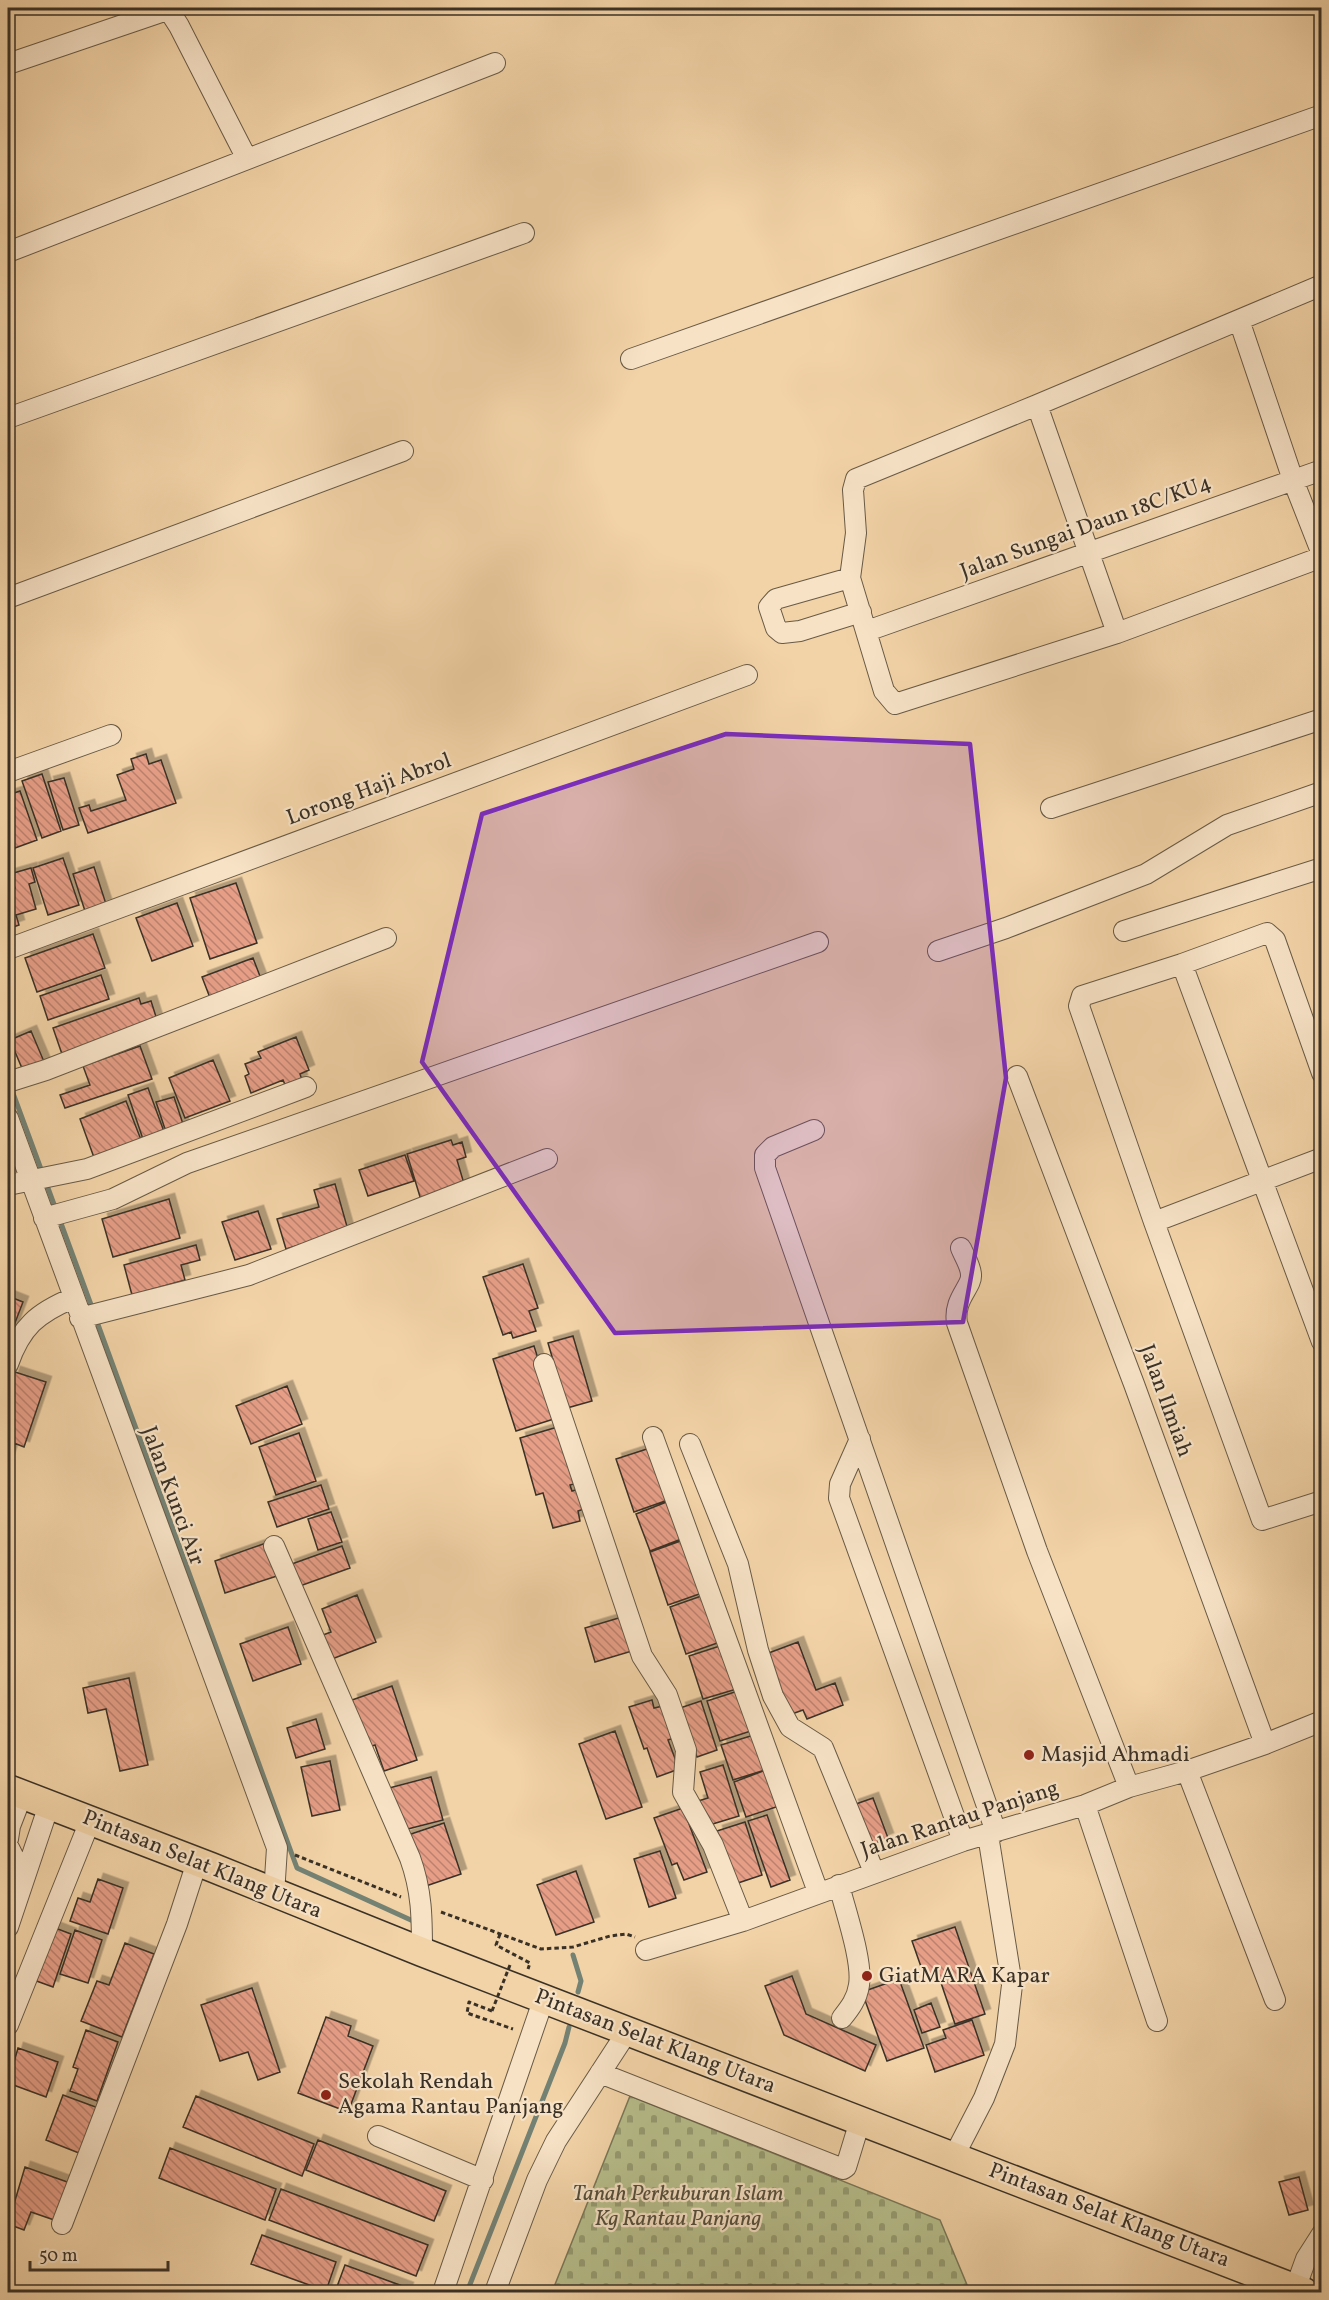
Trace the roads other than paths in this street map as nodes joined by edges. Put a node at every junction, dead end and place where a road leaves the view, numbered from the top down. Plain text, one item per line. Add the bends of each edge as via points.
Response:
1 (495, 63) dead end
2 (8, 64) edge
3 (1322, 116) edge
4 (247, 159) junction
5 (524, 233) dead end
6 (8, 252) edge
7 (1322, 285) edge
8 (1239, 320) junction
9 (631, 359) dead end
10 (1037, 405) junction
11 (8, 418) edge
12 (403, 451) dead end
13 (1322, 470) edge
14 (1293, 480) junction
15 (1089, 553) junction
16 (1322, 556) edge
17 (850, 578) junction
18 (8, 598) edge
19 (861, 612) junction
20 (867, 631) junction
21 (1117, 633) junction
22 (747, 675) dead end
23 (1322, 719) edge
24 (111, 735) dead end
25 (8, 772) edge
26 (1322, 792) edge
27 (1051, 808) dead end
28 (1322, 868) edge
29 (1124, 931) dead end
30 (387, 938) dead end
31 (818, 942) dead end
32 (8, 949) edge
33 (938, 951) dead end
34 (1182, 964) junction
35 (1322, 1073) edge
36 (1017, 1076) dead end
37 (12, 1081) edge
38 (306, 1087) dead end
39 (8, 1118) edge
40 (814, 1130) dead end
41 (1322, 1158) edge
42 (547, 1159) dead end
43 (39, 1178) junction
44 (1263, 1179) junction
45 (8, 1185) edge
46 (53, 1216) junction
47 (1154, 1222) junction
48 (961, 1248) dead end
49 (73, 1298) junction
50 (89, 1315) junction
51 (1322, 1342) edge
52 (8, 1364) edge
53 (544, 1364) dead end
54 (653, 1437) dead end
55 (860, 1439) junction
56 (690, 1444) dead end
57 (1322, 1501) edge
58 (274, 1546) dead end
59 (1322, 1721) edge
60 (1265, 1744) junction
61 (1187, 1771) junction
62 (1129, 1787) junction
63 (15, 1792) edge
64 (49, 1805) junction
65 (1084, 1805) junction
66 (90, 1821) junction
67 (992, 1833) junction
68 (8, 1839) edge
69 (963, 1841) junction
70 (8, 1846) edge
71 (197, 1862) junction
72 (874, 1872) junction
73 (24, 1878) junction
74 (839, 1884) junction
75 (818, 1892) junction
76 (274, 1894) junction
77 (743, 1921) junction
78 (8, 1927) edge
79 (646, 1950) road end
80 (422, 1952) junction
81 (544, 1998) junction
82 (1275, 2000) dead end
83 (842, 2018) dead end
84 (1157, 2021) dead end
85 (8, 2025) edge
86 (627, 2032) junction
87 (600, 2073) junction
88 (860, 2121) junction
89 (378, 2136) dead end
90 (954, 2156) junction
91 (483, 2180) junction
92 (62, 2224) dead end
93 (1322, 2234) edge
94 (1298, 2291) edge
95 (443, 2292) edge
96 (495, 2292) edge

1 - 4 street
2 - 4 street via 170,12
3 - 9 street
4 - 6 street
5 - 11 street
7 - 8 street
8 - 10 street
8 - 14 street
10 - 15 street
10 - 17 street via 856,479 856,533
12 - 18 street
13 - 14 street, Jalan Sungai Daun 18C/KU4
14 - 15 street, Jalan Sungai Daun 18C/KU4
14 - 16 street
15 - 20 street, Jalan Sungai Daun 18C/KU4
15 - 21 street
16 - 21 street
17 - 19 street
17 - 19 street via 776,599 769,607 776,628 782,633
19 - 20 street
20 - 21 street via 884,692 895,704
22 - 32 street, Lorong Haji Abrol
23 - 27 street
24 - 25 street
26 - 33 street via 1227,825 1146,874
28 - 29 street
30 - 37 street
31 - 46 street via 187,1163 113,1199
34 - 35 street via 1267,933 1273,936
34 - 44 street
34 - 47 street via 1079,1000
36 - 60 street, Jalan Ilmiah
38 - 43 street via 87,1169
39 - 43 street, Jalan Kunci Air
40 - 55 street via 773,1147 765,1155 765,1168
41 - 44 street
42 - 50 street via 249,1275
43 - 45 street
43 - 46 street, Jalan Kunci Air
44 - 47 street
44 - 51 street
46 - 49 street, Jalan Kunci Air
47 - 57 street via 1262,1520
48 - 62 street via 971,1279 957,1306 957,1323 1037,1551
49 - 50 street, Jalan Kunci Air
49 - 52 street via 49,1308 30,1323
50 - 76 street, Jalan Kunci Air via 277,1848
53 - 77 street via 642,1656 667,1695 686,1750 683,1792 712,1845
54 - 75 street
55 - 67 street
55 - 69 street via 840,1484 839,1498
56 - 72 street via 738,1564 773,1696 790,1727 823,1748
58 - 80 street via 417,1877 422,1906
59 - 60 street, Jalan Rantau Panjang
60 - 61 street, Jalan Rantau Panjang
61 - 62 street, Jalan Rantau Panjang
61 - 82 street
62 - 65 street, Jalan Rantau Panjang
63 - 64 highway, Pintasan Selat Klang Utara
63 - 68 street
64 - 66 highway, Pintasan Selat Klang Utara
64 - 73 street
65 - 67 street, Jalan Rantau Panjang
65 - 84 street
66 - 71 highway, Pintasan Selat Klang Utara
66 - 85 street
67 - 69 street, Jalan Rantau Panjang
67 - 90 street via 1012,1985 1005,2044
69 - 72 street, Jalan Rantau Panjang
70 - 73 street
71 - 76 highway, Pintasan Selat Klang Utara
71 - 92 street
72 - 74 street, Jalan Rantau Panjang
73 - 78 street
74 - 75 street, Jalan Rantau Panjang
74 - 83 street via 858,1961 859,1984 852,2007
75 - 77 street, Jalan Rantau Panjang
76 - 80 highway, Pintasan Selat Klang Utara
77 - 79 street, Jalan Rantau Panjang
80 - 81 highway, Pintasan Selat Klang Utara
81 - 86 highway, Pintasan Selat Klang Utara
81 - 91 street
86 - 87 street
86 - 88 highway, Pintasan Selat Klang Utara
87 - 88 street via 843,2169
87 - 96 street via 556,2141 537,2180
88 - 90 highway, Pintasan Selat Klang Utara
89 - 91 street
90 - 94 highway, Pintasan Selat Klang Utara
91 - 95 street
93 - 94 street via 1306,2259

